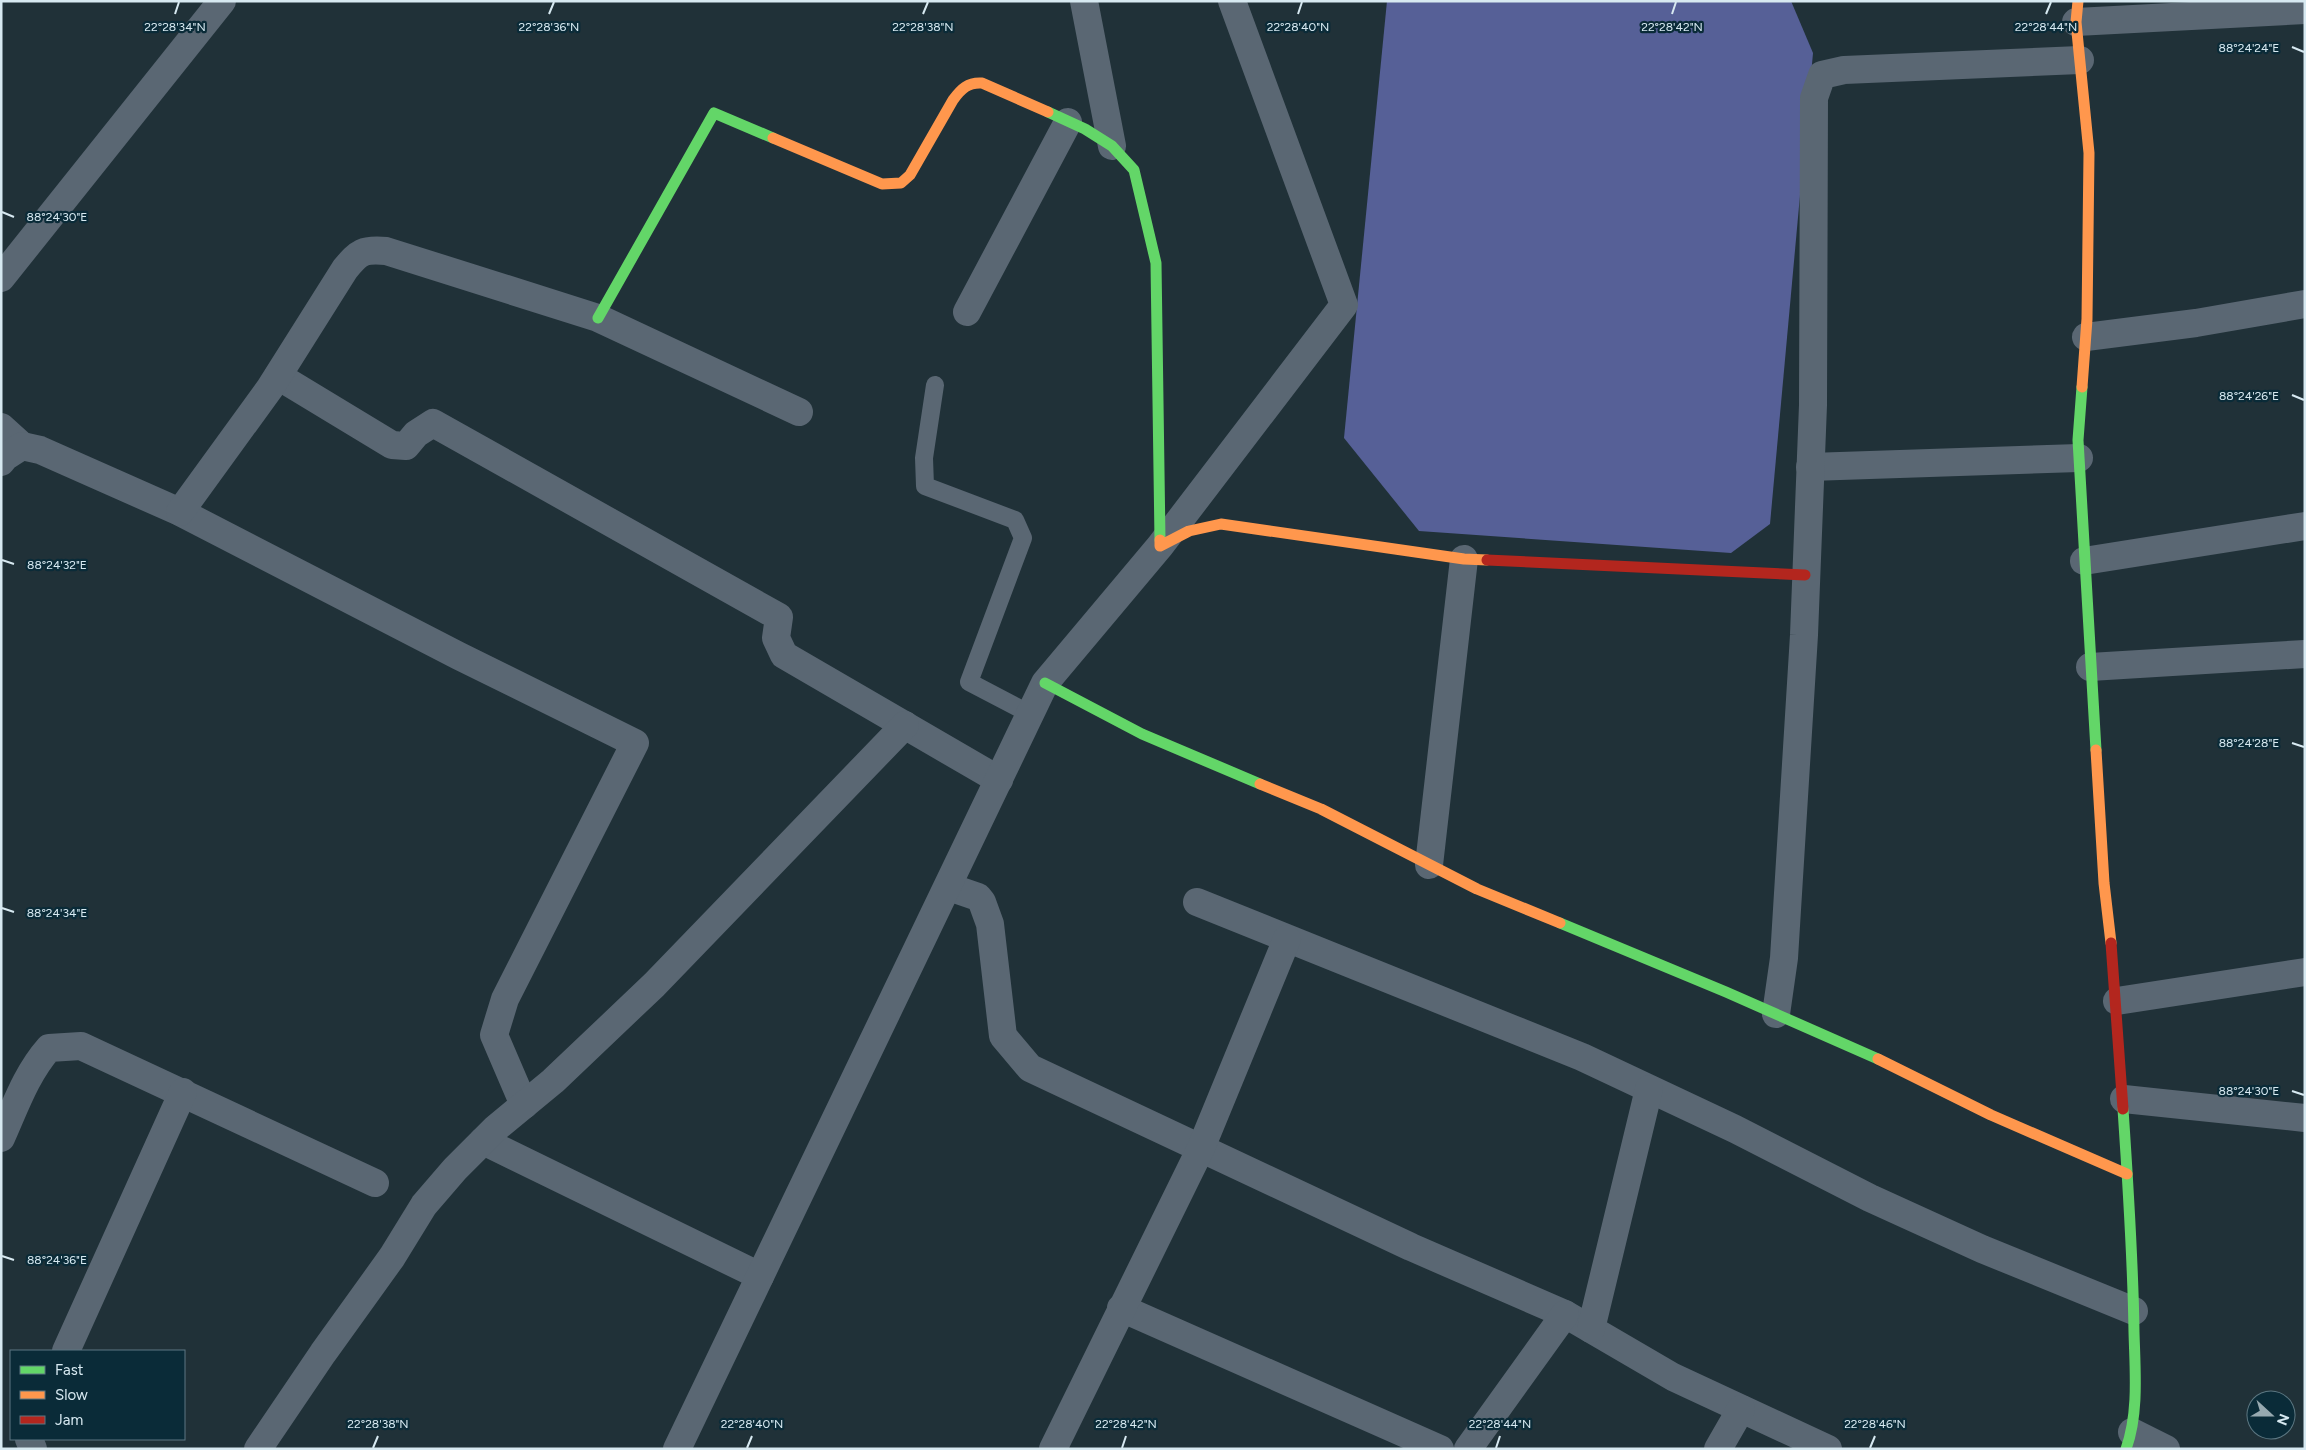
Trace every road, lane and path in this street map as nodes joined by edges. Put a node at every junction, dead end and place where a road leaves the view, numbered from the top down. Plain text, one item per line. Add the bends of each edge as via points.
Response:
1 (222, 1) edge
2 (1084, 1) edge
3 (1232, 1) edge
4 (2305, 10) edge
5 (2077, 12) edge
6 (2080, 60) junction
7 (1068, 122) junction
8 (1112, 146) junction
9 (1, 278) edge
10 (2305, 304) edge
11 (967, 312) dead end
12 (598, 318) junction
13 (2086, 337) junction
14 (278, 376) junction
15 (935, 385) dead end
16 (799, 412) dead end
17 (1, 427) edge
18 (22, 446) junction
19 (2079, 458) junction
20 (1, 462) edge
21 (1810, 467) junction
22 (180, 512) junction
23 (2305, 526) edge
24 (1160, 546) junction
25 (1464, 560) junction
26 (2084, 561) junction
27 (1806, 575) junction
28 (2305, 654) edge
29 (2090, 668) junction
30 (1045, 683) junction
31 (1030, 714) junction
32 (905, 725) junction
33 (999, 780) junction
34 (1428, 865) junction
35 (949, 887) junction
36 (1197, 902) dead end
37 (1287, 938) junction
38 (2305, 972) edge
39 (2117, 1001) junction
40 (1776, 1014) junction
41 (1649, 1088) junction
42 (183, 1092) junction
43 (2124, 1099) junction
44 (524, 1105) junction
45 (2305, 1118) edge
46 (1, 1138) edge
47 (483, 1141) junction
48 (1201, 1148) junction
49 (2127, 1174) junction
50 (375, 1183) dead end
51 (760, 1276) junction
52 (1121, 1308) junction
53 (2134, 1311) junction
54 (1565, 1314) junction
55 (1591, 1329) junction
56 (66, 1350) edge
57 (1741, 1409) junction
58 (2129, 1441) edge
59 (258, 1449) edge
60 (677, 1449) edge
61 (1053, 1449) edge
62 (1440, 1449) edge
63 (1468, 1449) edge
64 (1718, 1449) edge
65 (1828, 1449) edge
66 (2166, 1449) edge

1 - 9 street
2 - 8 street
3 - 24 street via 1344,305
4 - 5 street
5 - 6 street
6 - 13 street via 2089,153
6 - 21 street via 1844,70 1822,74 1814,98
7 - 8 street
7 - 11 street
7 - 12 street via 982,83 970,83 951,103 911,176 899,184 882,184 714,113
8 - 24 street via 1134,170 1156,263
10 - 13 street
12 - 14 street via 386,251 370,250 358,254 345,269
12 - 16 street
13 - 19 street
14 - 22 street
14 - 32 street via 392,445 406,446 416,434 433,423 778,617 776,638 784,655
15 - 31 lane via 924,458 925,486 1015,520 1023,538 969,682
17 - 18 street
18 - 20 street
18 - 22 street via 40,450
19 - 21 street
19 - 26 street
21 - 27 street
22 - 44 street via 635,743 505,999 494,1035
23 - 26 street
24 - 25 street via 1186,530 1221,524
24 - 30 street
25 - 27 street
25 - 34 street
26 - 29 street
27 - 40 street via 1786,939
28 - 29 street
29 - 39 street via 2104,882
30 - 31 street
30 - 34 street via 1142,734 1321,809
31 - 33 street
32 - 33 street
32 - 44 street via 654,985
33 - 35 street
34 - 40 street via 1477,889
35 - 48 street via 978,897 982,902 990,924 1003,1036 1030,1068
35 - 51 street
36 - 37 street
37 - 41 street
37 - 48 street
38 - 39 street
39 - 43 street
40 - 49 street via 1876,1058 1991,1116
41 - 53 street via 1879,1202 1982,1249
41 - 55 street
42 - 46 street via 80,1046 49,1048 36,1062
42 - 50 street
42 - 56 street
43 - 45 street
43 - 49 street
44 - 47 street
47 - 51 street
47 - 59 street via 424,1205 392,1257
48 - 52 street
48 - 54 street via 1411,1247
49 - 53 street
51 - 60 street
52 - 61 street
52 - 62 street
53 - 58 street via 2135,1370
54 - 55 street
54 - 63 street
55 - 57 street via 1674,1377
57 - 64 street
57 - 65 street
58 - 66 street

